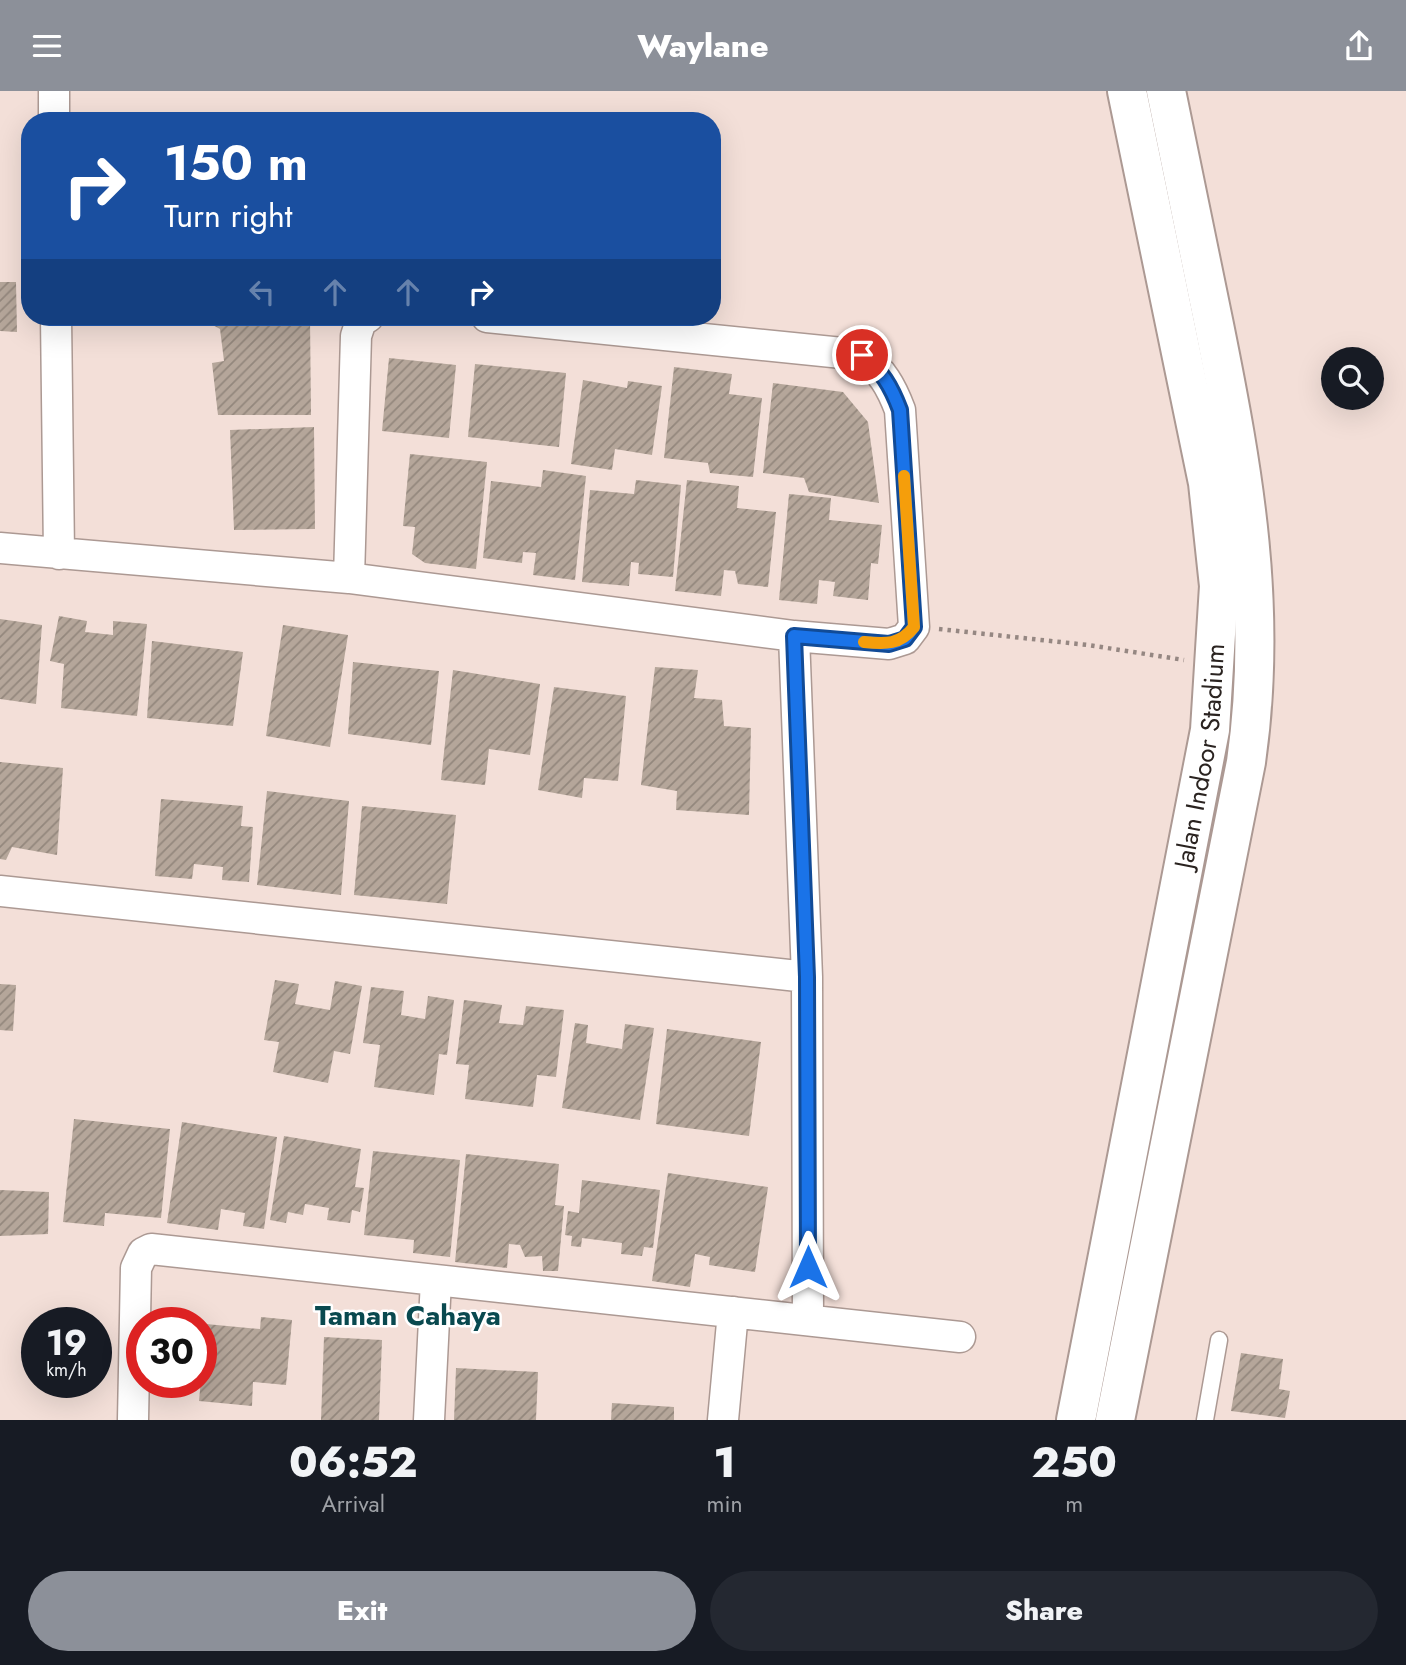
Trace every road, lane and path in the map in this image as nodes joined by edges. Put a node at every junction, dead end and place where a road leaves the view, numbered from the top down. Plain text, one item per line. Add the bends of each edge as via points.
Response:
1 (54, 91) edge
2 (1127, 91) edge
3 (1166, 91) edge
4 (54, 112) edge
5 (56, 326) edge
6 (359, 326) edge
7 (576, 326) edge
8 (0, 548) edge
9 (59, 554) junction
10 (349, 578) junction
11 (914, 627) junction
12 (794, 636) junction
13 (1215, 665) junction
14 (0, 891) edge
15 (807, 977) junction
16 (436, 1280) junction
17 (733, 1312) junction
18 (808, 1320) junction
19 (960, 1337) dead end
20 (1219, 1340) dead end
21 (132, 1420) edge
22 (429, 1420) edge
23 (723, 1420) edge
24 (1076, 1420) edge
25 (1115, 1420) edge
26 (1205, 1420) edge

1 - 4 street
2 - 13 street, Jalan Indoor Stadium via 1208,482 1219,586
3 - 25 street, Jalan Indoor Stadium via 1233,419 1250,527 1255,700
5 - 9 street
6 - 10 street
7 - 11 street via 862,355 878,368 892,387 900,410
8 - 9 street
9 - 10 street
10 - 12 street
11 - 12 street via 905,639 889,644
11 - 13 path via 1088,645
12 - 15 street
13 - 24 street, Jalan Indoor Stadium via 1210,730
14 - 15 street
15 - 18 street
16 - 17 street
16 - 21 street via 151,1249 143,1253 136,1268
16 - 22 street
17 - 18 street
17 - 23 street
18 - 19 street
20 - 26 lane

